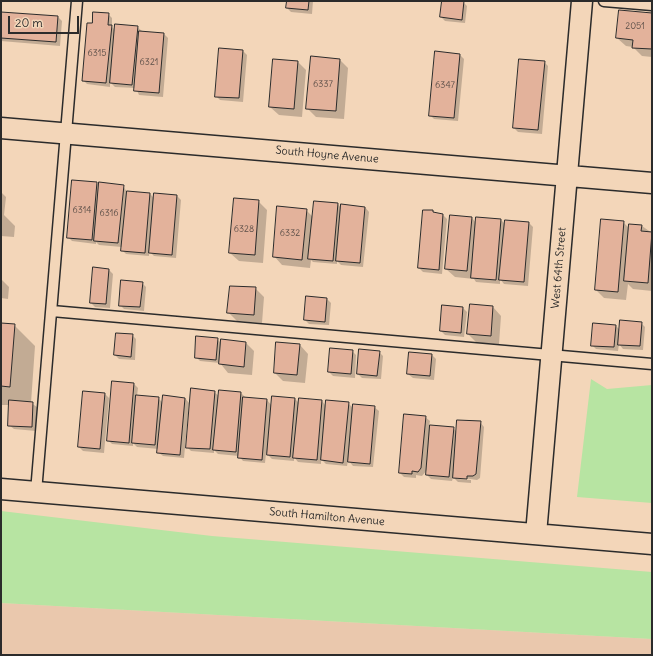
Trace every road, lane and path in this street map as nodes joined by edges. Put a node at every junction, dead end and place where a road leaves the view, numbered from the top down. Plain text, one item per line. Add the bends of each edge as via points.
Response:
1 (77, 1) edge
2 (582, 1) edge
3 (604, 1) edge
4 (652, 5) edge
5 (1, 128) edge
6 (66, 133) junction
7 (567, 176) junction
8 (652, 183) edge
9 (52, 311) junction
10 (551, 356) junction
11 (652, 364) edge
12 (1, 489) edge
13 (36, 492) junction
14 (536, 534) junction
15 (652, 544) edge

1 - 6 lane
2 - 7 street, West 64th Street
3 - 4 lane
5 - 6 street, South Hoyne Avenue
6 - 7 street, South Hoyne Avenue
6 - 9 lane
7 - 8 street, South Hoyne Avenue
7 - 10 street, West 64th Street
9 - 10 lane
9 - 13 lane
10 - 11 lane
10 - 14 street, West 64th Street
12 - 13 street, South Hamilton Avenue
13 - 14 street, South Hamilton Avenue
14 - 15 street, South Hamilton Avenue

